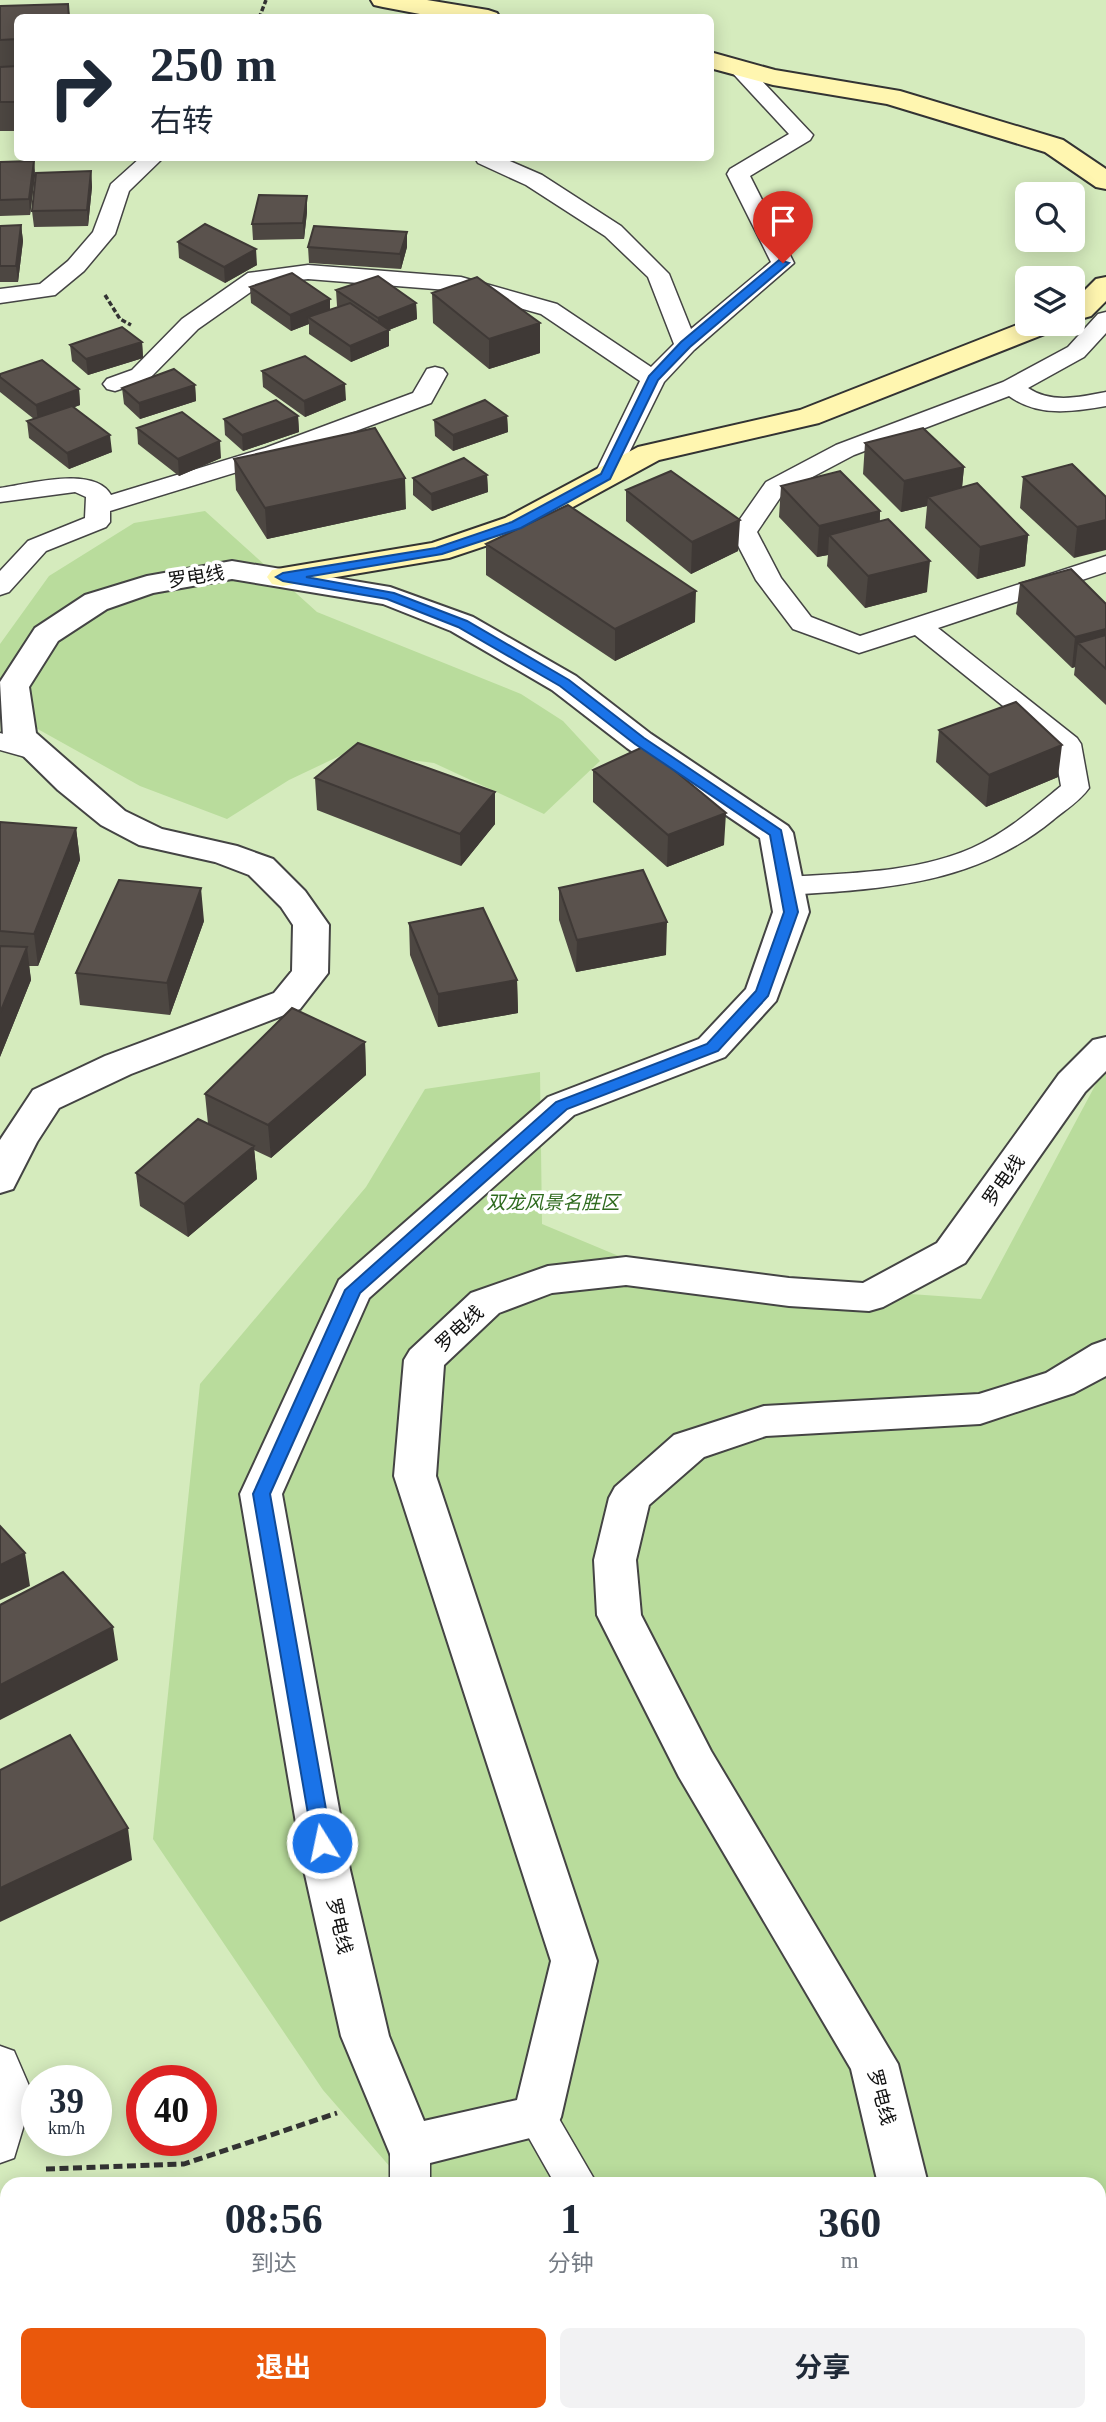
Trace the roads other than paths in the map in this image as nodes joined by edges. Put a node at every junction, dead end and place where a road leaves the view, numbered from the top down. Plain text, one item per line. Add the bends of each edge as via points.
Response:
1 (383, 0) edge
2 (465, 14) edge
3 (714, 61) edge
4 (738, 67) junction
5 (149, 161) edge
6 (493, 161) edge
7 (1106, 181) edge
8 (1106, 285) edge
9 (0, 296) edge
10 (1085, 306) edge
11 (1106, 320) edge
12 (1015, 336) edge
13 (686, 345) junction
14 (435, 374) dead end
15 (653, 379) junction
16 (115, 384) dead end
17 (1011, 387) junction
18 (1106, 399) edge
19 (606, 476) junction
20 (0, 495) edge
21 (98, 507) junction
22 (1106, 564) edge
23 (283, 577) junction
24 (0, 587) edge
25 (919, 625) junction
26 (0, 741) edge
27 (36, 752) junction
28 (786, 886) junction
29 (1106, 1049) edge
30 (0, 1180) edge
31 (1106, 1355) edge
32 (0, 2063) edge
33 (537, 2117) junction
34 (0, 2145) edge
35 (410, 2165) edge
36 (574, 2177) edge
37 (901, 2177) edge

1 - 2 main road
3 - 4 main road
4 - 7 main road via 891,97 1054,146
4 - 13 lane via 802,135 737,174 783,263
5 - 9 lane via 119,189 104,234 75,266 47,290
6 - 13 lane via 534,180 613,231 658,274
8 - 10 main road
11 - 17 lane via 1076,352
12 - 19 main road via 809,416 649,453
13 - 15 lane
14 - 21 lane via 422,398 354,425
15 - 16 lane via 549,309 461,284 308,272 256,278 190,324 140,375
15 - 19 lane
17 - 18 lane via 1030,400 1067,407
17 - 25 lane via 845,450 775,486 744,532 769,580 802,623 859,645
19 - 23 main road via 516,525 438,551
20 - 21 lane via 78,484 99,495
21 - 24 lane via 97,522 37,546
22 - 25 lane
23 - 27 street, 罗电线 via 232,570 147,584 96,603 46,635 13,687 20,736
23 - 28 street, 罗电线 via 390,596 462,624 564,683 639,741 776,833
25 - 28 lane via 1067,744 1075,788 1005,842 940,870
26 - 27 lane
27 - 30 street, 罗电线 via 113,818 152,836 261,867 311,925 310,973 287,1001 118,1065 46,1098
28 - 35 street, 罗电线 via 791,912 763,993 712,1048 561,1105 353,1290 261,1494 327,1870 365,2036
29 - 33 street, 罗电线 via 1072,1083 951,1253 869,1297 789,1292 626,1271 548,1280 485,1303 424,1360 415,1476 574,1961
31 - 37 street, 罗电线 via 1060,1383 980,1409 764,1421 690,1446 630,1498 624,1522 615,1560 619,1615 695,1763 874,2064
32 - 34 lane via 13,2095
33 - 35 street, 罗电线
33 - 36 lane

